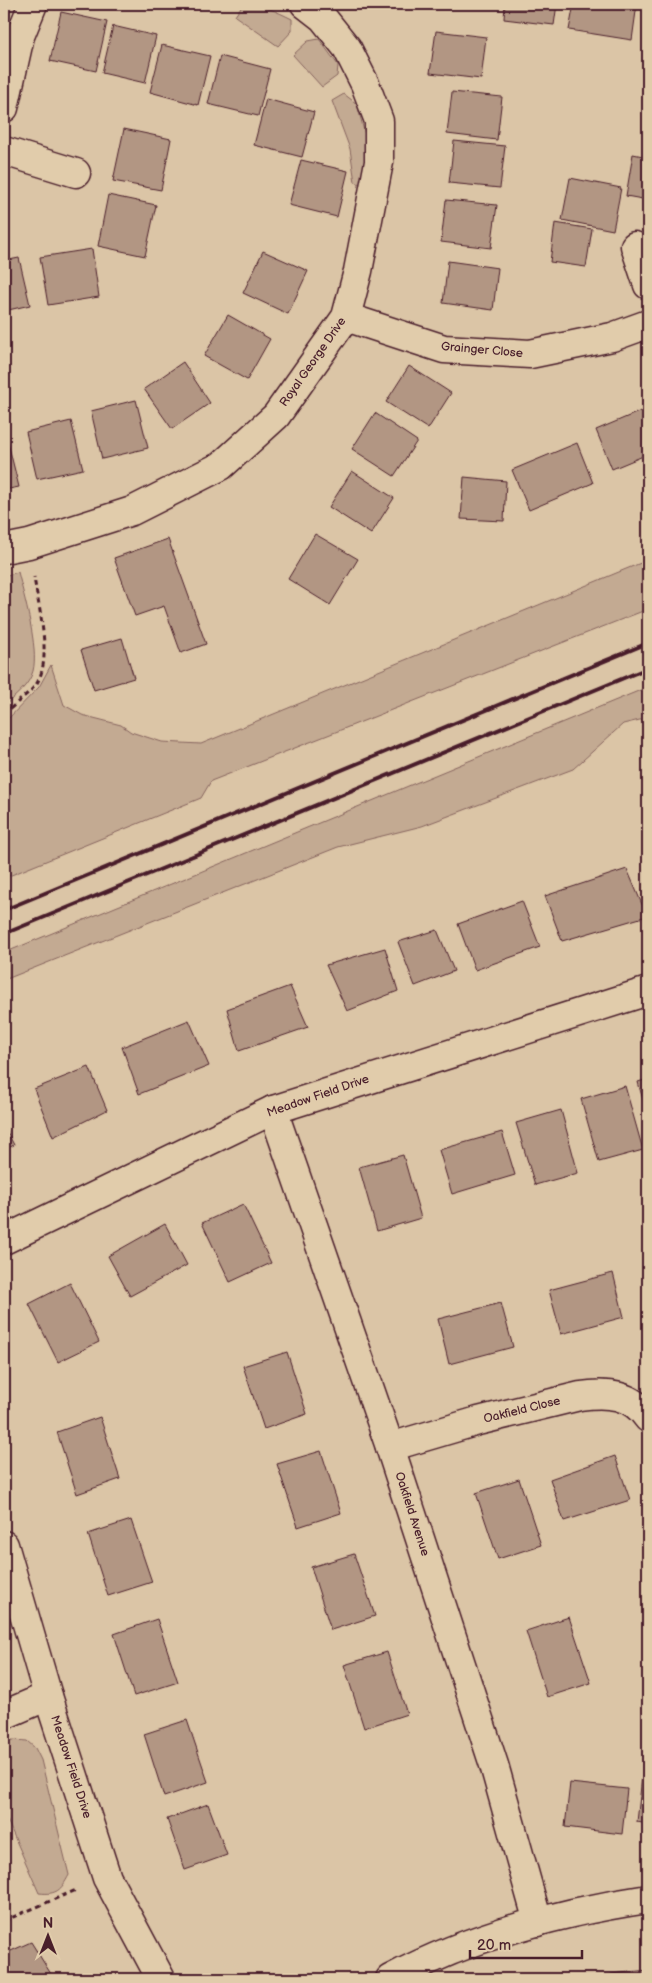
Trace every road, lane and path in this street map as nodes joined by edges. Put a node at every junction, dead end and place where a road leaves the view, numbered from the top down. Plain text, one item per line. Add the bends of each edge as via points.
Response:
1 (33, 4) edge
2 (321, 8) edge
3 (4, 108) edge
4 (4, 151) edge
5 (76, 173) dead end
6 (636, 246) dead end
7 (648, 285) edge
8 (346, 317) junction
9 (648, 324) edge
10 (16, 547) edge
11 (4, 715) edge
12 (648, 991) edge
13 (273, 1110) junction
14 (4, 1240) edge
15 (648, 1418) edge
16 (390, 1447) junction
17 (4, 1545) edge
18 (48, 1696) junction
19 (4, 1715) edge
20 (107, 1878) junction
21 (648, 1899) edge
22 (4, 1921) edge
23 (538, 1922) junction
24 (161, 1979) edge
25 (390, 1979) edge

1 - 3 street via 20,36
2 - 8 street, Royal George Drive via 347,48 379,121 379,162
4 - 5 street
6 - 7 street
8 - 9 street, Grainger Close via 444,349 530,354 612,337
8 - 10 street, Royal George Drive via 276,416 222,466 132,511
10 - 11 path via 44,642 44,664 35,685
12 - 13 street, Meadow Field Drive
13 - 14 street, Meadow Field Drive
13 - 16 street, Oakfield Avenue
15 - 16 street, Oakfield Close via 641,1408 627,1400 595,1394 478,1421
16 - 23 street, Oakfield Avenue via 494,1765
17 - 18 street, Meadow Field Drive
18 - 19 street
18 - 20 street, Meadow Field Drive
20 - 22 path
20 - 24 street, Meadow Field Drive
21 - 23 street
23 - 25 street via 448,1951

